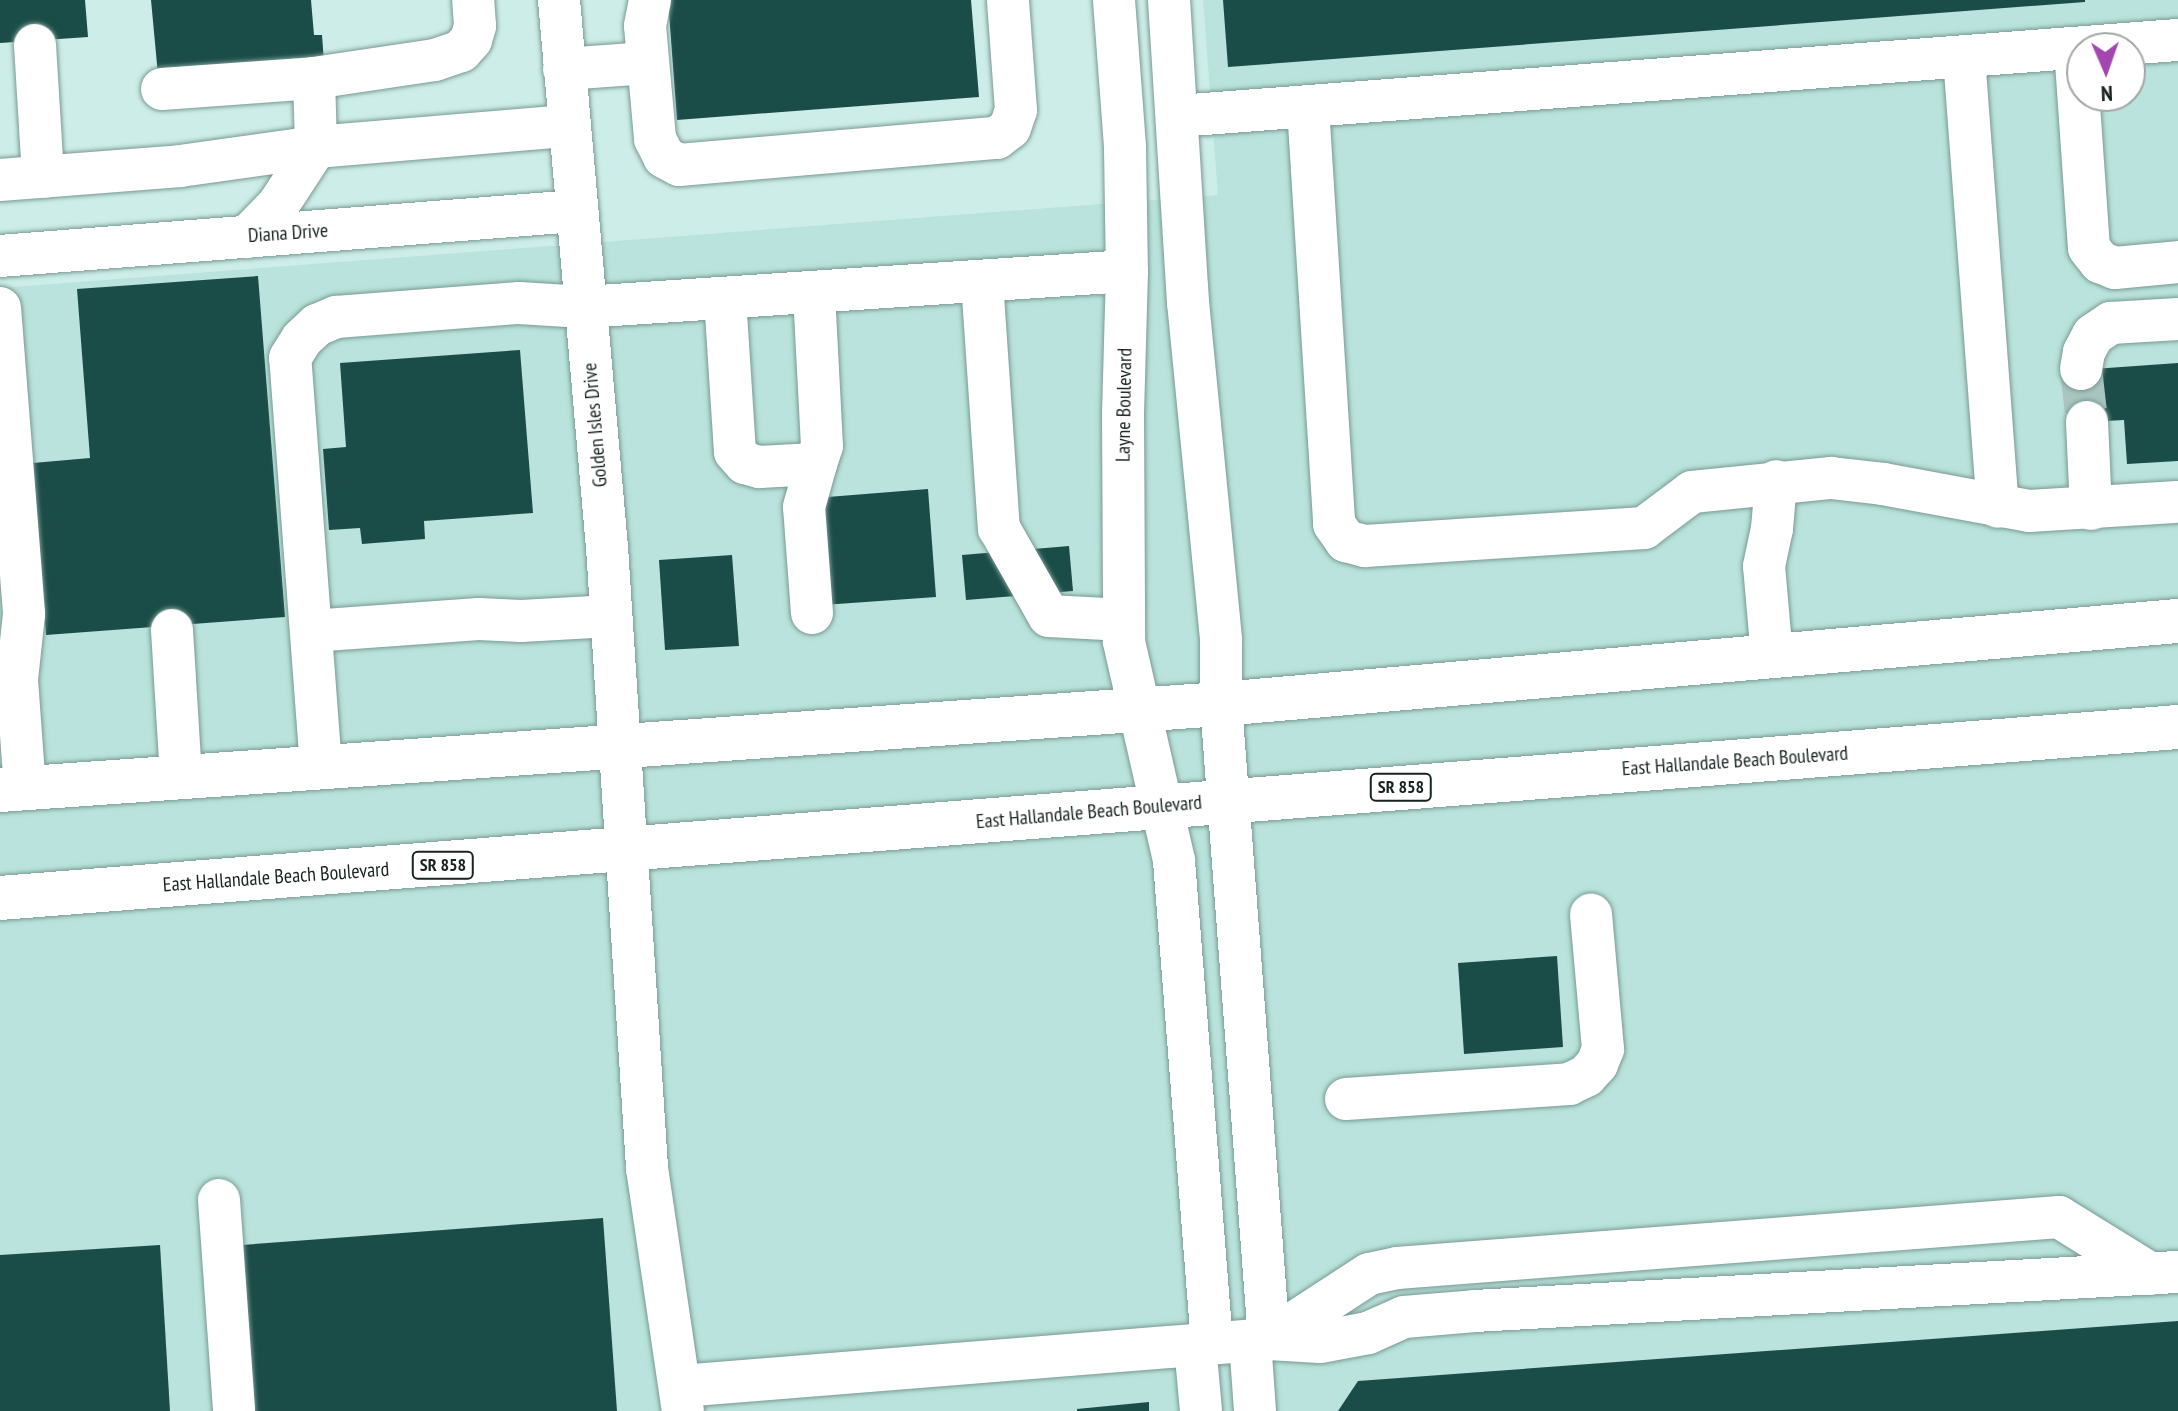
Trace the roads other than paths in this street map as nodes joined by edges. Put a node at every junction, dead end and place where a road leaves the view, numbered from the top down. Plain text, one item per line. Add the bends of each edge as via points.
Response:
1 (473, 0) edge
2 (559, 0) edge
3 (650, 0) edge
4 (1008, 0) edge
5 (1114, 0) edge
6 (1169, 0) edge
7 (2178, 40) edge
8 (2146, 42) edge
9 (35, 45) dead end
10 (2066, 49) edge
11 (1964, 57) junction
12 (648, 63) junction
13 (564, 69) junction
14 (314, 78) junction
15 (162, 89) dead end
16 (1308, 107) junction
17 (2079, 112) edge
18 (567, 126) junction
19 (1179, 130) junction
20 (316, 147) junction
21 (1125, 148) junction
22 (43, 177) junction
23 (0, 180) edge
24 (575, 211) junction
25 (247, 237) junction
26 (0, 256) edge
27 (2178, 262) edge
28 (1127, 271) junction
29 (982, 281) junction
30 (814, 292) junction
31 (725, 298) junction
32 (584, 307) junction
33 (0, 308) edge
34 (2178, 319) edge
35 (2081, 369) tunnel mouth
36 (2087, 422) tunnel mouth
37 (816, 464) junction
38 (1776, 481) junction
39 (2178, 502) edge
40 (1998, 507) junction
41 (2091, 509) junction
42 (812, 613) dead end
43 (611, 616) junction
44 (1124, 620) junction
45 (2178, 621) edge
46 (172, 630) dead end
47 (311, 631) junction
48 (1772, 657) junction
49 (9, 680) edge
50 (1221, 704) junction
51 (1139, 711) junction
52 (2178, 727) edge
53 (619, 745) junction
54 (321, 767) junction
55 (181, 777) junction
56 (13, 789) edge
57 (1229, 801) junction
58 (1159, 807) junction
59 (625, 851) junction
60 (0, 898) edge
61 (1591, 915) dead end
62 (1346, 1099) dead end
63 (219, 1200) dead end
64 (2164, 1273) edge
65 (1231, 1342) junction
66 (682, 1398) edge
67 (234, 1411) edge
68 (1201, 1411) edge
69 (1255, 1411) edge

1 - 14 street via 475,26 461,51 435,60
2 - 13 street, Golden Isles Drive
3 - 12 street via 645,26
4 - 12 street via 1016,110 1010,128 997,138 679,165 664,157 655,139
5 - 21 street, Layne Boulevard
6 - 19 street
7 - 8 street
9 - 22 street
10 - 11 street
11 - 16 street
11 - 40 street
12 - 13 street
13 - 18 street, Golden Isles Drive
14 - 15 street
14 - 20 street
16 - 19 street
16 - 38 street via 1334,524 1346,541 1365,546 1644,528 1692,492
17 - 27 street via 2089,248 2100,262 2115,268
18 - 20 street
18 - 24 street, Golden Isles Drive
19 - 21 street
19 - 50 street via 1188,302 1221,640
20 - 22 street via 180,166
20 - 25 street via 278,205
21 - 28 street, Layne Boulevard
22 - 23 street
24 - 25 street, Diana Drive
24 - 32 street, Golden Isles Drive
25 - 26 street, Diana Drive
28 - 29 street
28 - 44 street, Layne Boulevard
29 - 30 street
29 - 44 street via 999,528 1049,616
30 - 31 street
30 - 37 street via 822,446
31 - 32 street
31 - 37 street via 735,452 745,463 759,467
32 - 43 street, Golden Isles Drive
32 - 47 street via 519,303 336,317 302,339 290,358
33 - 49 street via 24,614
34 - 35 street via 2111,323 2093,335
36 - 41 street
37 - 42 street via 804,507
38 - 40 street via 1831,478 1883,484
38 - 48 street via 1764,566
39 - 41 street
40 - 41 street
43 - 47 street
43 - 53 street, Golden Isles Drive
44 - 51 street, Layne Boulevard
45 - 48 main road
46 - 55 street
47 - 54 street
48 - 50 main road
49 - 56 street
50 - 51 main road
50 - 57 street
51 - 53 main road
51 - 58 street, Layne Boulevard
52 - 57 main road, East Hallandale Beach Boulevard / SR 858
53 - 54 main road
53 - 59 street, Golden Isles Drive
54 - 55 main road
55 - 56 main road
57 - 58 main road, East Hallandale Beach Boulevard / SR 858
57 - 65 street
58 - 59 main road, East Hallandale Beach Boulevard / SR 858
58 - 65 street, Layne Boulevard via 1174,861
59 - 60 main road, East Hallandale Beach Boulevard / SR 858
59 - 66 street, Golden Isles Drive via 647,1168
61 - 62 street via 1603,1049 1586,1076 1569,1084
63 - 67 street
64 - 65 street via 1475,1311 1404,1317 1344,1339
64 - 65 street via 2059,1217 1941,1225 1397,1268 1369,1274
65 - 66 street
65 - 68 street
65 - 69 street

